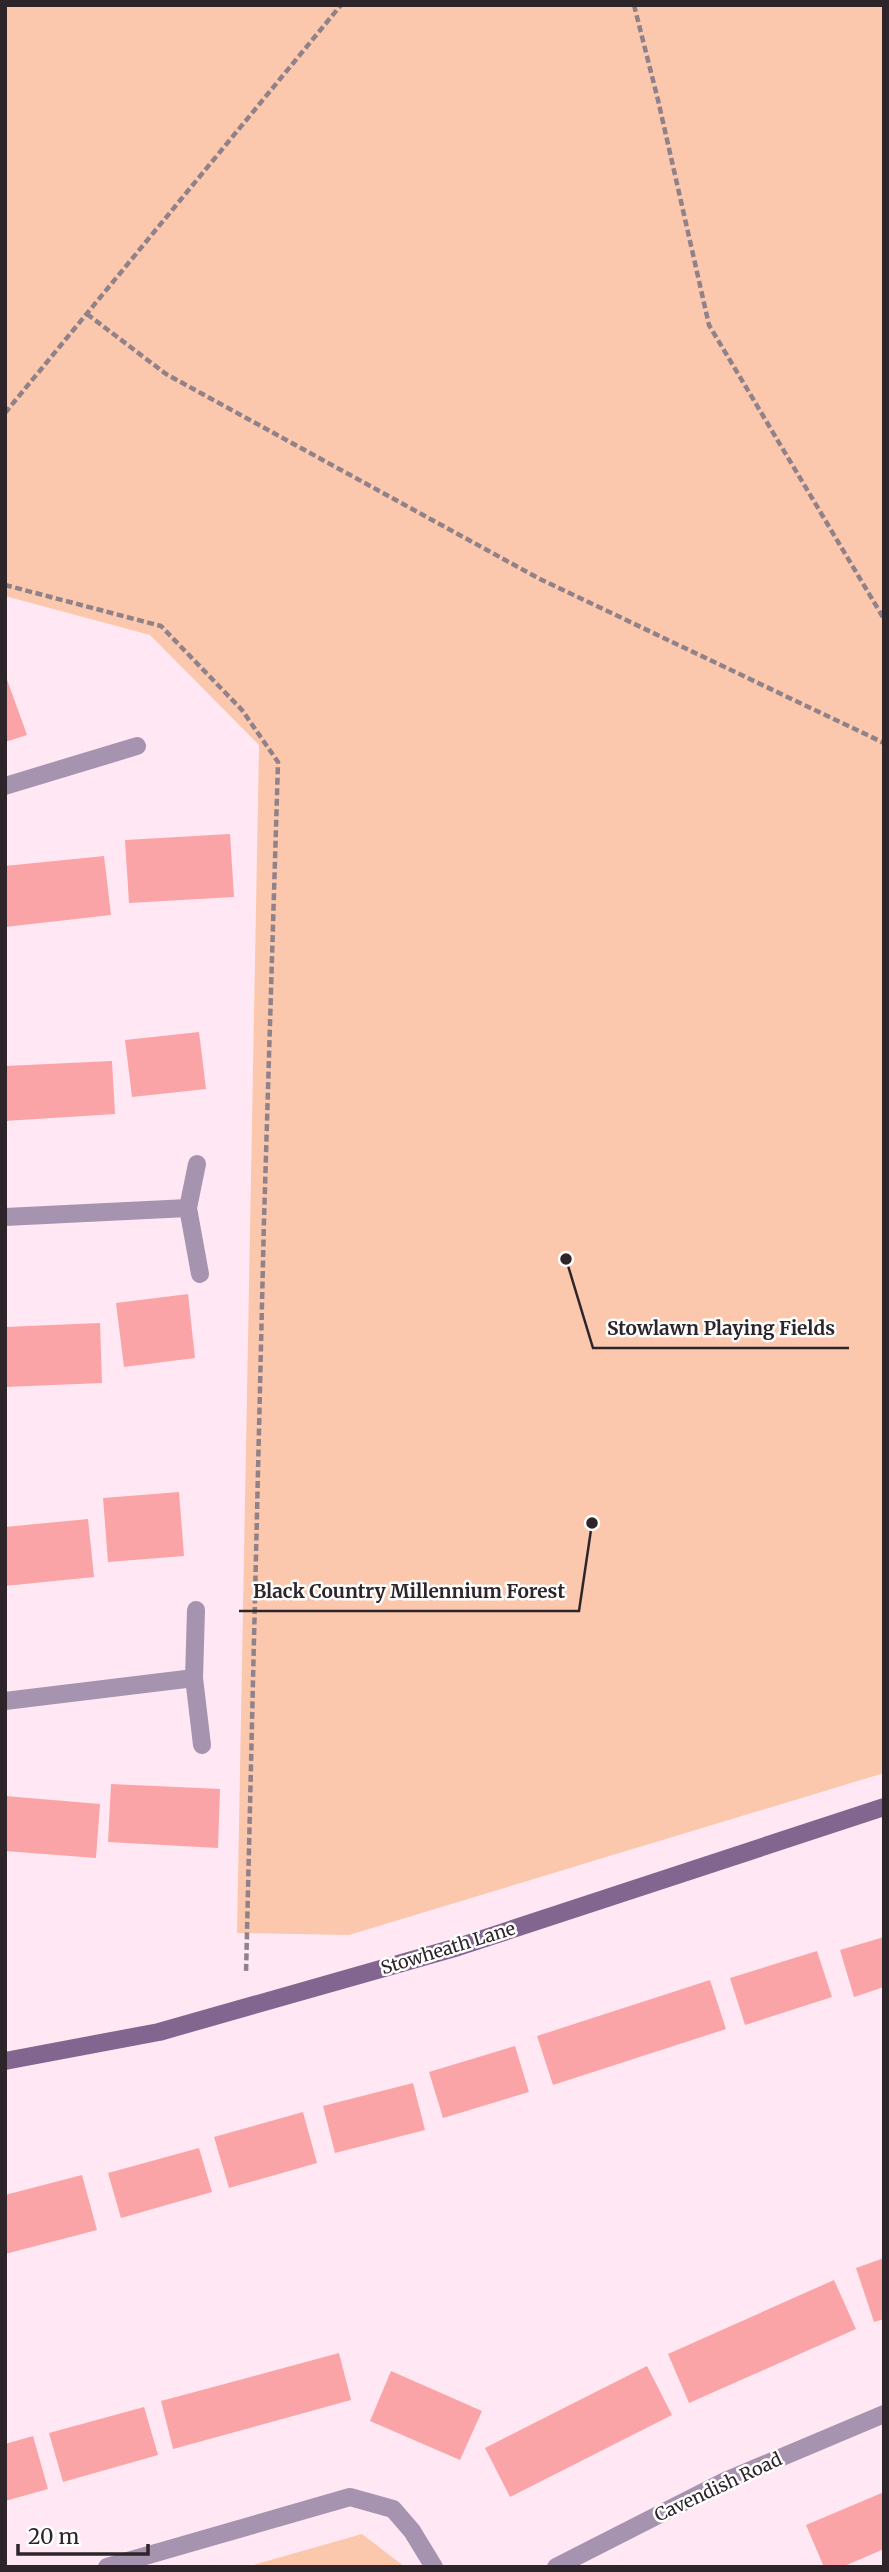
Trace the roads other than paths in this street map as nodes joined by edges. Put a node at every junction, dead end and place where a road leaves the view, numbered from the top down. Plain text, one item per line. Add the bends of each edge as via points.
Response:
1 (137, 746) dead end
2 (5, 786) edge
3 (197, 1164) dead end
4 (188, 1209) junction
5 (5, 1217) edge
6 (200, 1274) dead end
7 (196, 1610) dead end
8 (194, 1678) junction
9 (5, 1701) edge
10 (202, 1745) dead end
11 (884, 1807) edge
12 (5, 2061) edge
13 (884, 2414) edge
14 (107, 2567) edge
15 (435, 2567) edge
16 (555, 2567) edge

1 - 2 street
3 - 4 street
4 - 5 street
4 - 6 street
7 - 8 street
8 - 9 street
8 - 10 street
11 - 12 street, Stowheath Lane via 458,1947 159,2032
13 - 16 street, Cavendish Road via 725,2481
14 - 15 street via 350,2497 393,2509

